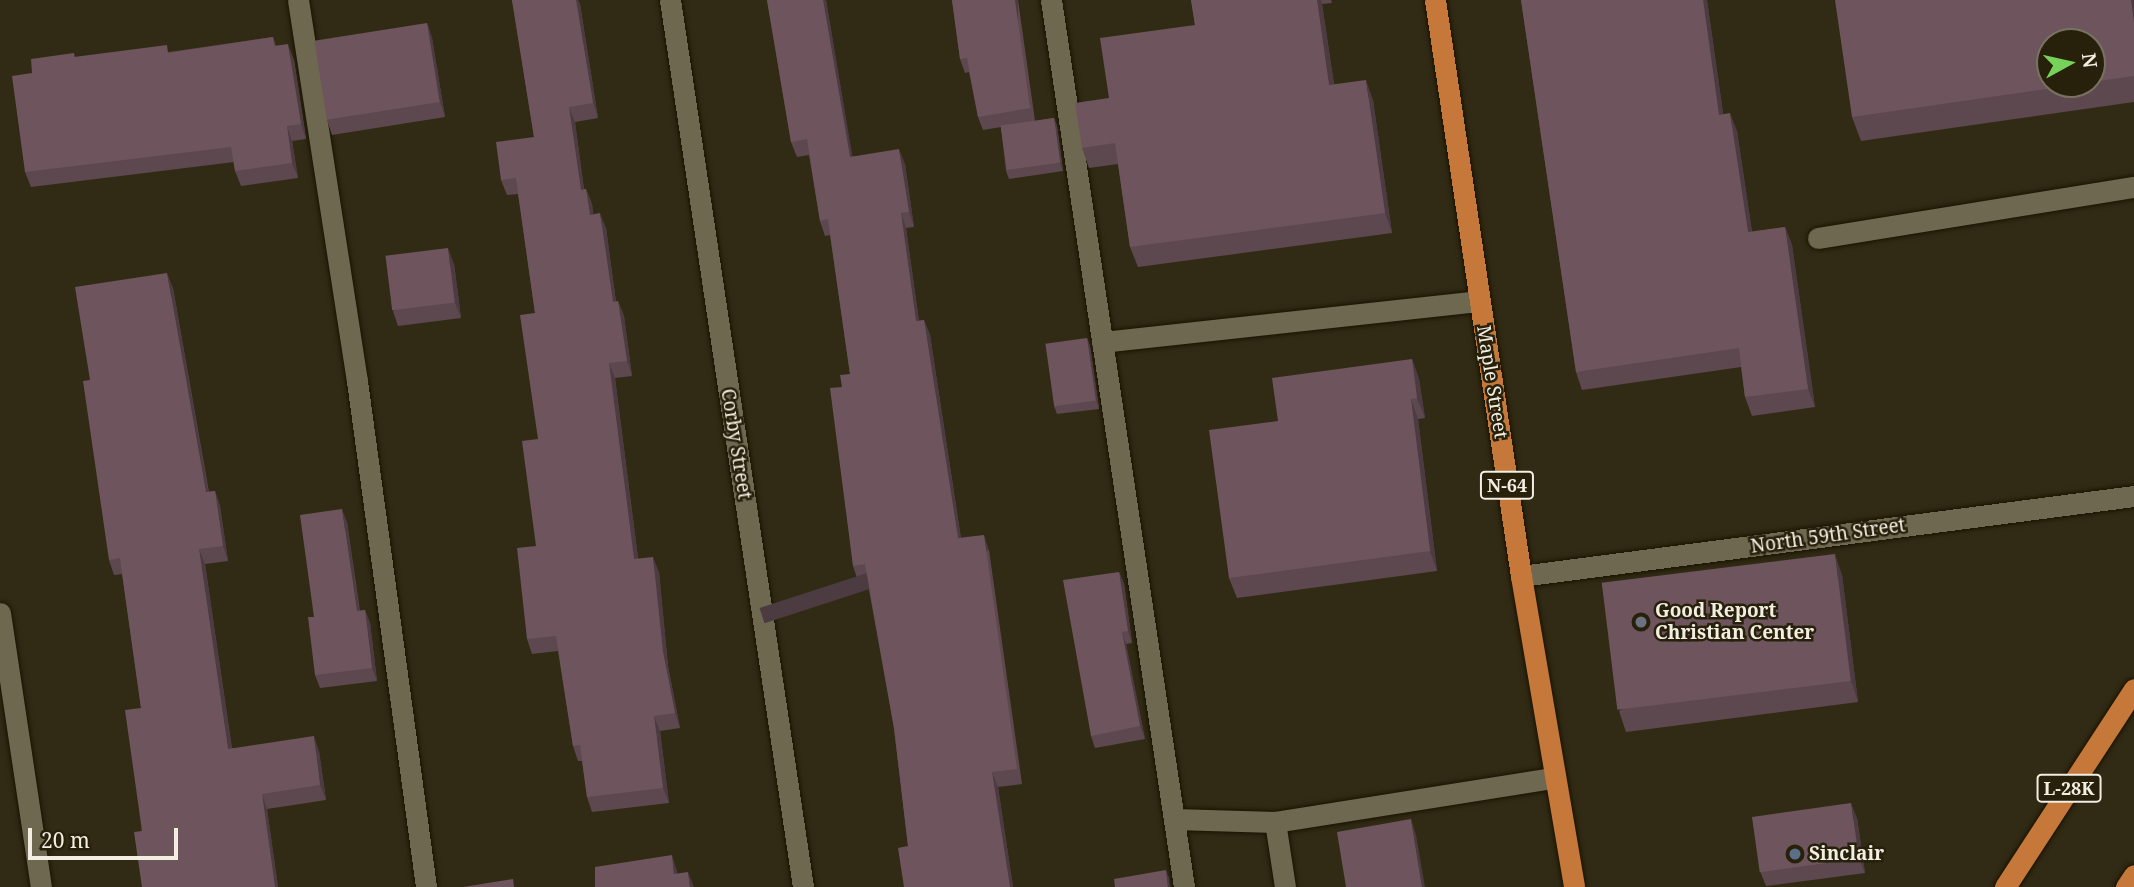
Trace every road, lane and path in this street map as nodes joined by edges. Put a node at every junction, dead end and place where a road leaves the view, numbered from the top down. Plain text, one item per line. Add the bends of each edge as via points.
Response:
1 (298, 0) edge
2 (670, 0) edge
3 (1051, 0) edge
4 (1435, 0) edge
5 (2134, 187) edge
6 (1818, 238) dead end
7 (1479, 301) junction
8 (1102, 342) junction
9 (2134, 496) edge
10 (1521, 576) junction
11 (0, 612) edge
12 (2134, 689) edge
13 (1554, 778) junction
14 (1174, 819) junction
15 (1275, 822) junction
16 (2134, 875) edge
17 (41, 887) edge
18 (426, 887) edge
19 (803, 887) edge
20 (1184, 887) edge
21 (1285, 887) edge
22 (1574, 887) edge
23 (2005, 887) edge
24 (2126, 887) edge

1 - 18 street via 357,381
2 - 19 street, Corby Street
3 - 8 street
4 - 7 main road, Maple Street / N-64
5 - 6 street
7 - 8 street
7 - 10 main road, Maple Street / N-64
8 - 14 street
9 - 10 street, North 59th Street
10 - 13 main road, Maple Street / N-64
11 - 17 street
12 - 23 main road, L-28K
13 - 15 street
13 - 22 main road, Maple Street / N-64
14 - 15 street
14 - 20 street
15 - 21 street
16 - 24 main road

